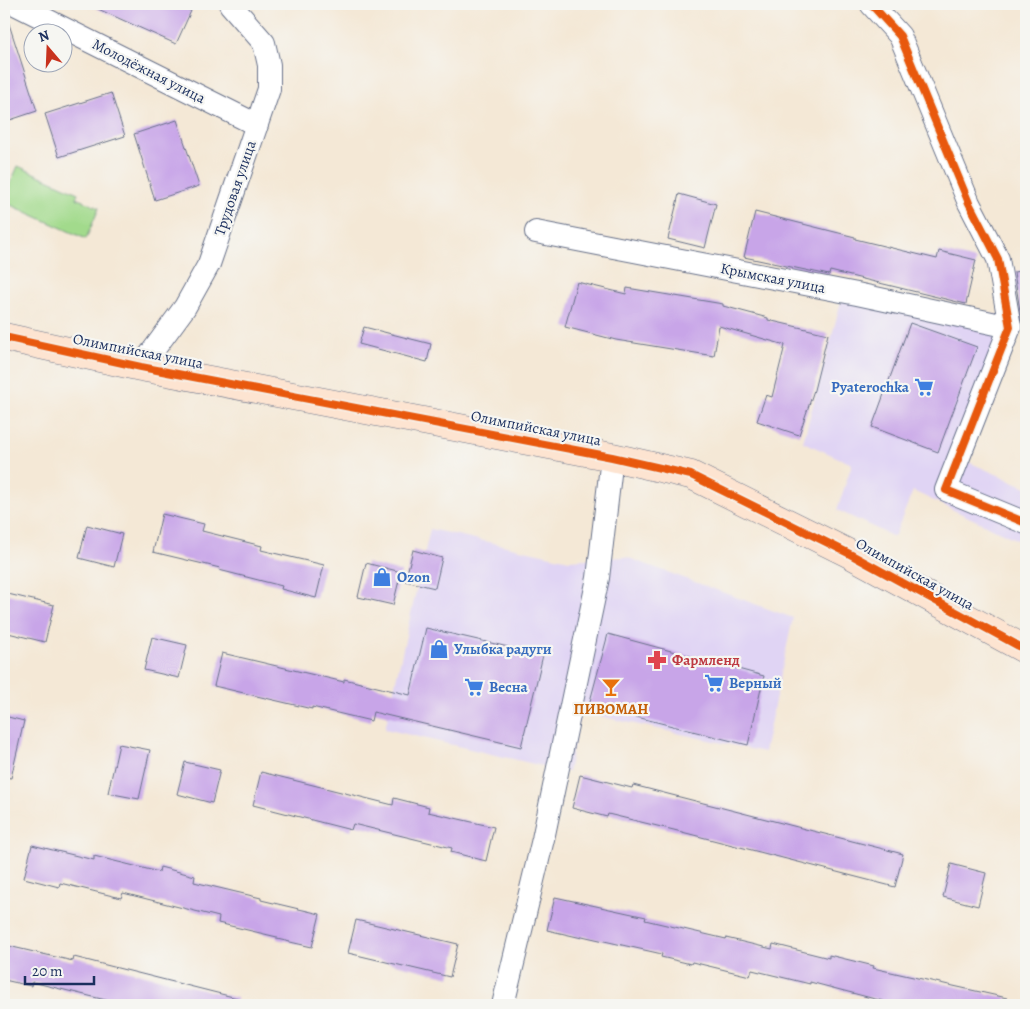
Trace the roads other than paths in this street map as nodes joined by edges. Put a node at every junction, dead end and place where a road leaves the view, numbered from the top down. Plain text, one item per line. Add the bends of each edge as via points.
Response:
1 (15, 4) edge
2 (230, 4) edge
3 (871, 4) edge
4 (257, 126) junction
5 (536, 232) dead end
6 (1010, 327) junction
7 (4, 338) edge
8 (141, 367) junction
9 (612, 457) junction
10 (1026, 523) edge
11 (1026, 650) edge
12 (503, 1005) edge

1 - 4 street, Молодёжная улица
2 - 4 street, Трудовая улица via 264,43 268,55 269,88
3 - 6 street via 900,36 969,203 998,259
4 - 8 street, Трудовая улица via 209,264 177,319
5 - 6 street, Крымская улица
6 - 10 street via 946,490
7 - 8 street, Олимпийская улица
8 - 9 street, Олимпийская улица
9 - 11 street, Олимпийская улица via 691,475 848,553
9 - 12 street via 598,578 543,840

